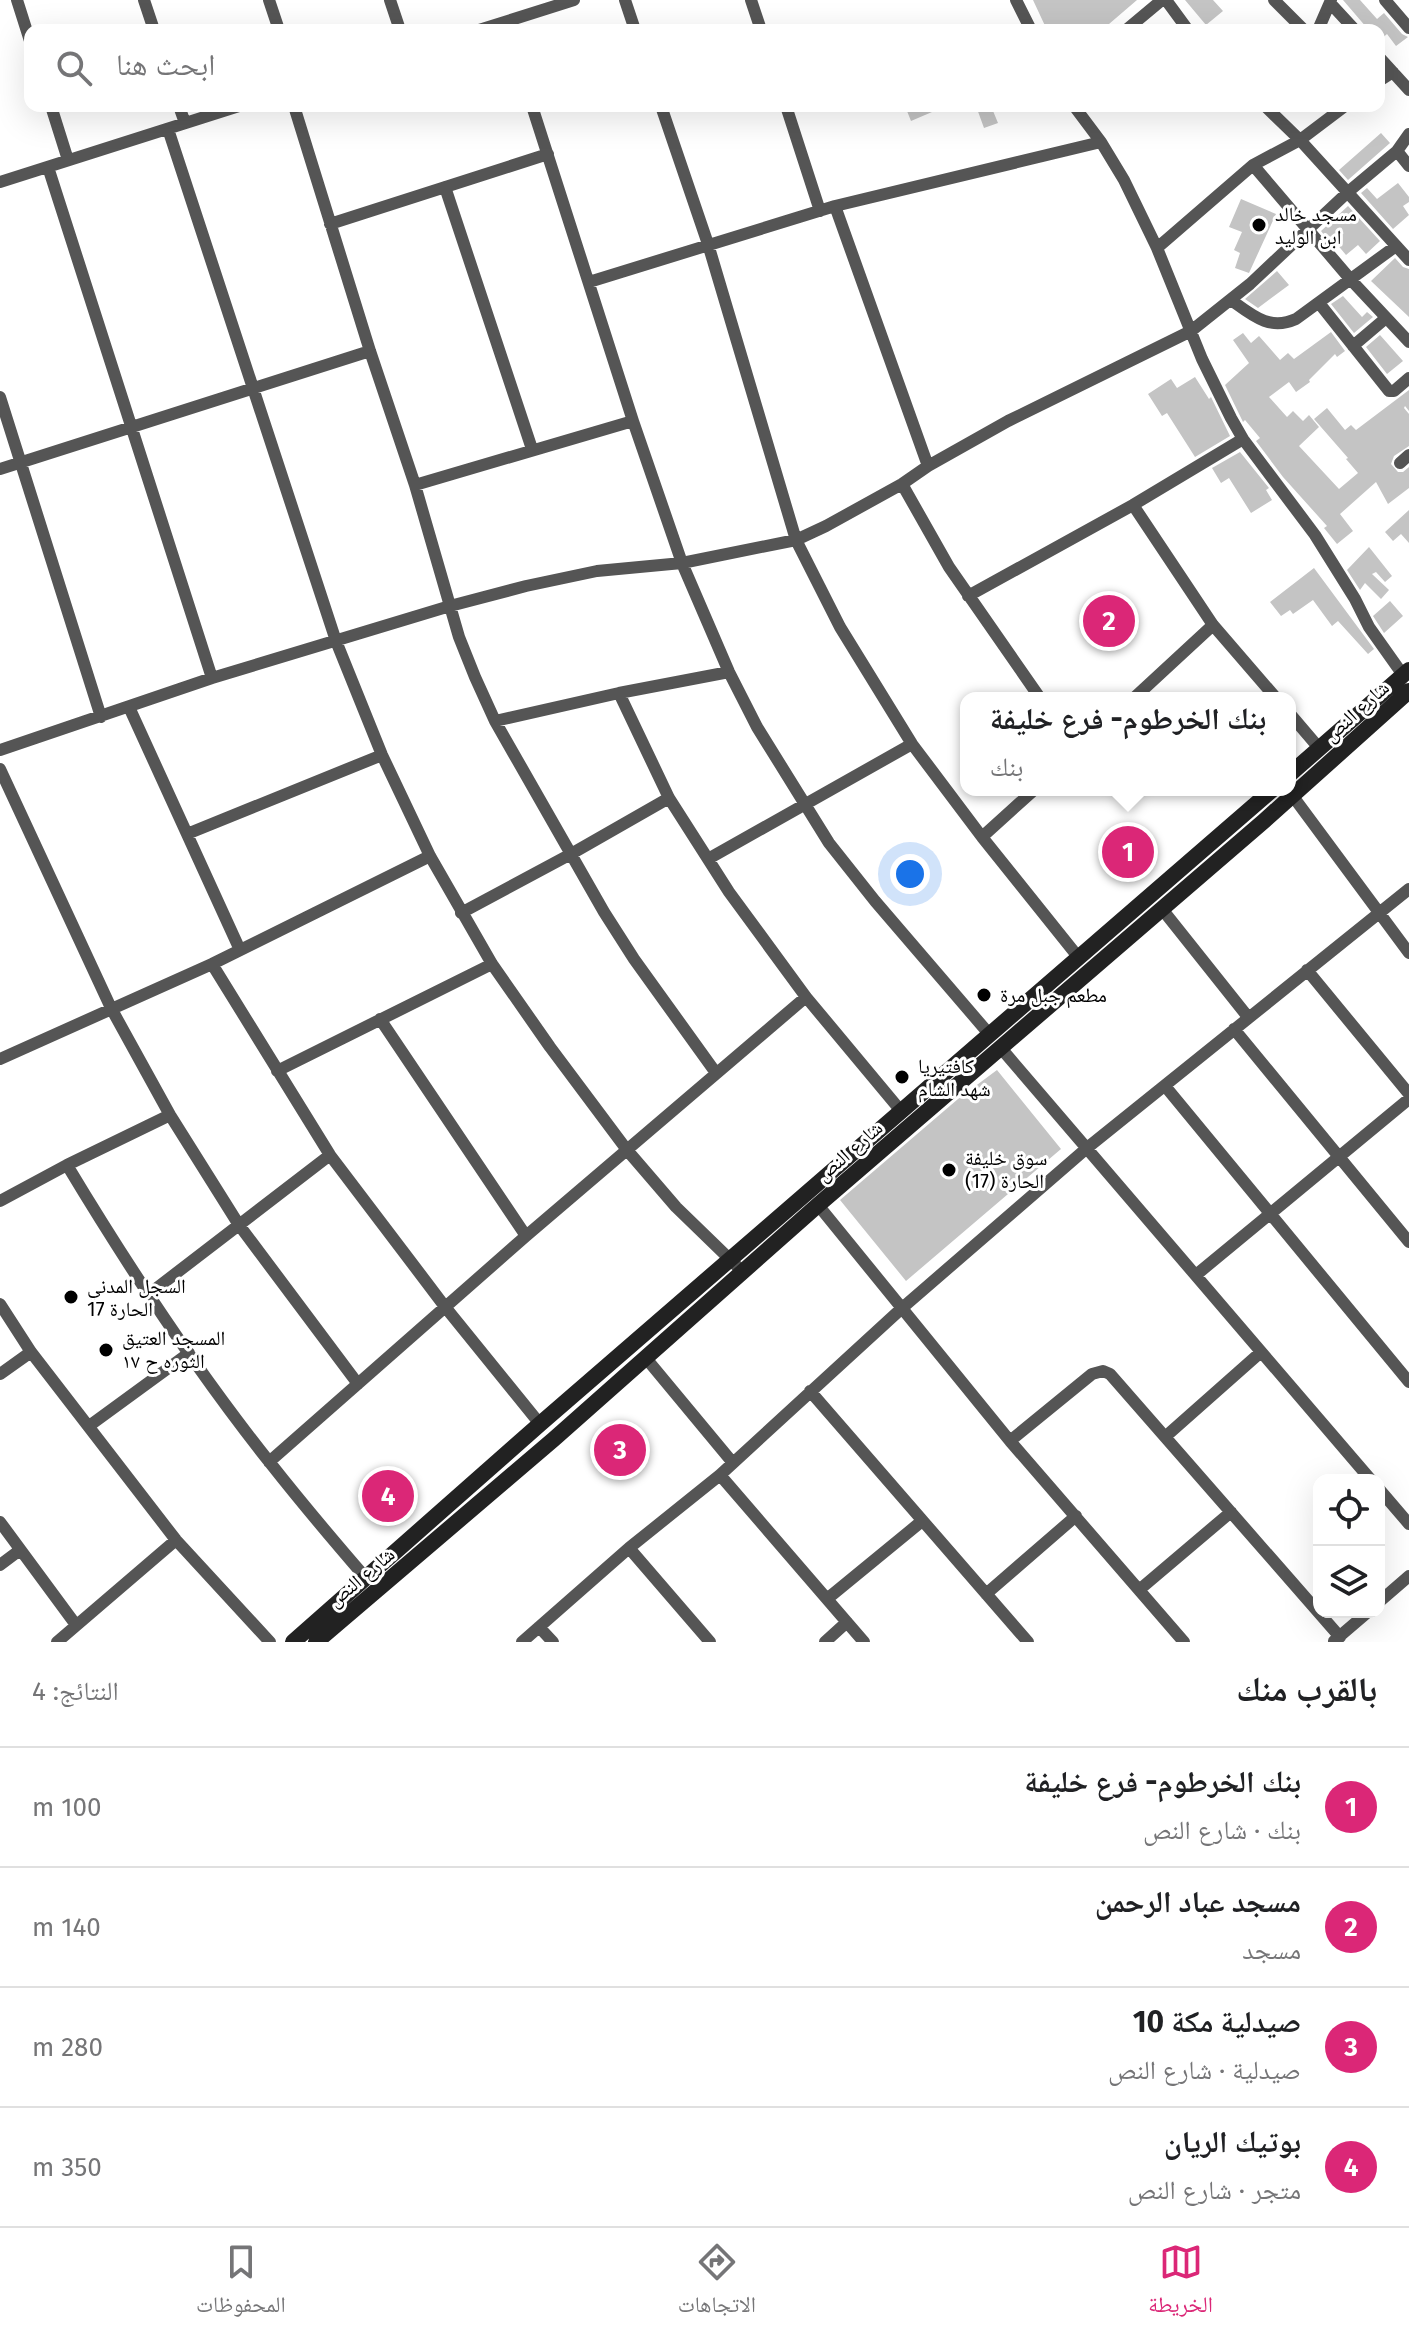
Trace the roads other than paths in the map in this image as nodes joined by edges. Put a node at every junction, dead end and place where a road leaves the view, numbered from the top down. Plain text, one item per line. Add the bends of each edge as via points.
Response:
1 (17, 0) edge
2 (144, 0) edge
3 (269, 0) edge
4 (390, 0) edge
5 (527, 0) edge
6 (574, 0) edge
7 (625, 0) edge
8 (751, 0) edge
9 (1016, 0) edge
10 (1164, 0) edge
11 (1274, 0) edge
12 (1385, 0) edge
13 (1331, 1) edge
14 (531, 14) junction
15 (25, 24) edge
16 (152, 24) edge
17 (277, 24) edge
18 (398, 24) edge
19 (511, 24) edge
20 (633, 24) edge
21 (759, 24) edge
22 (1028, 24) edge
23 (1134, 24) edge
24 (1183, 24) edge
25 (1298, 24) edge
26 (1321, 24) edge
27 (1350, 24) edge
28 (1409, 28) edge
29 (1385, 63) edge
30 (1393, 72) junction
31 (1385, 77) edge
32 (1409, 90) edge
33 (53, 112) edge
34 (181, 112) edge
35 (220, 112) edge
36 (296, 112) edge
37 (534, 112) edge
38 (663, 112) edge
39 (788, 112) edge
40 (1078, 112) edge
41 (1271, 112) edge
42 (1337, 112) edge
43 (185, 123) junction
44 (168, 129) junction
45 (1409, 134) edge
46 (1300, 140) junction
47 (1101, 142) junction
48 (1397, 151) junction
49 (548, 154) junction
50 (68, 160) junction
51 (1253, 165) junction
52 (1409, 166) edge
53 (48, 167) junction
54 (0, 182) edge
55 (445, 187) junction
56 (1348, 192) junction
57 (835, 206) junction
58 (820, 211) junction
59 (330, 224) junction
60 (1308, 229) junction
61 (708, 244) junction
62 (1396, 246) junction
63 (1157, 248) junction
64 (1409, 260) edge
65 (1351, 280) junction
66 (589, 282) junction
67 (1231, 300) junction
68 (1319, 303) junction
69 (1386, 318) junction
70 (1191, 331) junction
71 (1409, 342) edge
72 (1353, 346) junction
73 (370, 351) junction
74 (1409, 378) edge
75 (252, 389) junction
76 (0, 397) edge
77 (633, 421) junction
78 (132, 427) junction
79 (1243, 439) junction
80 (532, 449) junction
81 (20, 463) junction
82 (928, 466) junction
83 (0, 469) edge
84 (902, 484) junction
85 (415, 485) junction
86 (1133, 505) junction
87 (796, 540) junction
88 (682, 563) junction
89 (968, 596) junction
90 (450, 606) junction
91 (1213, 625) junction
92 (336, 641) junction
93 (729, 672) junction
94 (212, 678) junction
95 (1407, 679) edge
96 (1036, 692) edge
97 (1140, 692) edge
98 (1271, 692) edge
99 (619, 693) junction
100 (129, 707) junction
101 (101, 717) junction
102 (495, 721) junction
103 (1296, 721) edge
104 (912, 744) junction
105 (1319, 748) junction
106 (0, 750) edge
107 (382, 755) junction
108 (0, 769) edge
109 (1296, 769) edge
110 (1296, 791) edge
111 (1027, 796) edge
112 (1265, 796) edge
113 (1291, 796) edge
114 (1293, 796) edge
115 (669, 798) junction
116 (805, 806) junction
117 (1252, 807) junction
118 (1264, 821) junction
119 (187, 834) junction
120 (982, 837) junction
121 (571, 854) junction
122 (430, 856) junction
123 (708, 859) junction
124 (1409, 889) edge
125 (1162, 909) junction
126 (461, 913) junction
127 (1379, 913) junction
128 (240, 950) junction
129 (1409, 953) edge
130 (1079, 958) junction
131 (212, 964) junction
132 (492, 964) junction
133 (1307, 970) junction
134 (806, 997) junction
135 (111, 1008) junction
136 (1248, 1017) junction
137 (380, 1019) junction
138 (1234, 1029) junction
139 (995, 1041) junction
140 (0, 1059) edge
141 (277, 1071) junction
142 (716, 1073) junction
143 (1165, 1086) junction
144 (1409, 1096) edge
145 (901, 1111) junction
146 (170, 1115) junction
147 (1087, 1148) junction
148 (627, 1150) junction
149 (330, 1155) junction
150 (1338, 1157) junction
151 (67, 1165) junction
152 (0, 1201) edge
153 (818, 1205) junction
154 (1269, 1214) junction
155 (239, 1225) junction
156 (526, 1236) junction
157 (1409, 1242) edge
158 (736, 1266) junction
159 (1196, 1275) junction
160 (149, 1294) junction
161 (0, 1304) edge
162 (446, 1308) junction
163 (901, 1309) junction
164 (31, 1352) junction
165 (1261, 1352) junction
166 (189, 1353) junction
167 (645, 1357) junction
168 (0, 1374) edge
169 (1409, 1382) edge
170 (358, 1384) junction
171 (810, 1391) junction
172 (540, 1424) junction
173 (89, 1426) junction
174 (1165, 1437) junction
175 (1010, 1441) junction
176 (269, 1462) junction
177 (733, 1463) junction
178 (1366, 1474) edge
179 (720, 1475) junction
180 (1385, 1495) edge
181 (1231, 1512) junction
182 (1406, 1515) edge
183 (1076, 1516) junction
184 (922, 1521) junction
185 (0, 1522) edge
186 (176, 1540) junction
187 (629, 1548) junction
188 (20, 1550) junction
189 (0, 1565) edge
190 (1409, 1576) edge
191 (365, 1577) junction
192 (1139, 1590) junction
193 (986, 1594) junction
194 (1385, 1597) edge
195 (827, 1599) junction
196 (1361, 1618) edge
197 (847, 1622) junction
198 (76, 1625) junction
199 (539, 1627) junction
200 (1336, 1639) edge
201 (57, 1642) edge
202 (270, 1642) edge
203 (293, 1642) edge
204 (316, 1642) edge
205 (522, 1642) edge
206 (553, 1642) edge
207 (710, 1642) edge
208 (825, 1642) edge
209 (864, 1642) edge
210 (1028, 1642) edge
211 (1184, 1642) edge

1 - 15 street
2 - 16 street
3 - 17 street
4 - 18 street
5 - 14 street
6 - 14 street
7 - 20 street
8 - 21 street
9 - 22 street
10 - 23 street
10 - 24 street
11 - 25 street
12 - 28 street
13 - 26 street
13 - 27 street
14 - 19 street
29 - 30 street
30 - 31 street
30 - 32 street
33 - 50 street
34 - 43 street
35 - 43 street
36 - 59 street
37 - 49 street
38 - 61 street
39 - 58 street
40 - 47 street
41 - 46 street
42 - 46 street
43 - 44 street
44 - 50 street
44 - 75 street
45 - 48 street
46 - 51 street
46 - 56 street
47 - 57 street
47 - 63 street
48 - 52 street
48 - 56 street
49 - 55 street
49 - 66 street
50 - 53 street
51 - 60 street
51 - 63 street
53 - 54 street
53 - 78 street
55 - 59 street
55 - 80 street
56 - 60 street
56 - 62 street
57 - 58 street
57 - 82 street
58 - 61 street
59 - 73 street
60 - 65 street
60 - 67 street
61 - 66 street
61 - 87 street
62 - 64 street
62 - 65 street
63 - 70 street
65 - 68 street
65 - 69 street
66 - 77 street
67 - 68 street via 1260,321 1276,324 1296,319
67 - 70 street
68 - 72 street
69 - 71 street
69 - 72 street
70 - 79 street
70 - 82 street
72 - 74 street via 1389,391
73 - 75 street
73 - 85 street
75 - 78 street
75 - 92 street
76 - 81 street
77 - 80 street
77 - 88 street
78 - 81 street
78 - 94 street
79 - 86 street
79 - 95 street via 1315,535 1369,627
80 - 85 street
81 - 83 street
81 - 101 street
82 - 84 street
84 - 87 street
84 - 89 street
85 - 90 street
86 - 89 street
86 - 91 street
87 - 88 street
87 - 104 street via 840,627
88 - 90 street via 597,571
88 - 93 street
89 - 96 street
90 - 92 street
90 - 102 street
91 - 97 street
91 - 98 street
92 - 94 street
92 - 107 street
93 - 99 street
93 - 116 street
94 - 100 street
95 - 105 main road, شارع النص
95 - 110 main road, شارع النص
99 - 102 street
99 - 115 street
100 - 101 street
100 - 119 street
101 - 106 street
102 - 121 street
103 - 105 street
104 - 116 street
104 - 120 street
105 - 109 main road, شارع النص
107 - 119 street
107 - 122 street
108 - 135 street
111 - 120 street
112 - 117 main road, شارع النص
113 - 118 main road, شارع النص
114 - 127 street
115 - 121 street
115 - 123 street
116 - 123 street
116 - 139 street via 875,901
117 - 118 main road
117 - 130 main road, شارع النص
118 - 125 main road, شارع النص
119 - 128 street
120 - 130 street
121 - 126 street
121 - 142 street via 634,959
122 - 126 street
122 - 128 street
123 - 134 street
124 - 127 street
125 - 136 street
125 - 139 main road, شارع النص
126 - 132 street
127 - 129 street
127 - 133 street
128 - 131 street
130 - 139 main road, شارع النص
131 - 135 street
131 - 141 street
132 - 137 street
132 - 148 street
133 - 136 street
133 - 144 street
134 - 142 street
134 - 145 street
135 - 140 street
135 - 146 street
136 - 138 street
137 - 141 street
137 - 156 street
138 - 143 street
138 - 150 street
139 - 145 main road, شارع النص
139 - 147 street
139 - 153 main road, شارع النص
141 - 149 street
142 - 148 street
143 - 147 street
143 - 154 street
144 - 150 street
145 - 158 main road, شارع النص
146 - 151 street
146 - 155 street
147 - 159 street
147 - 163 street
148 - 156 street
148 - 158 street
149 - 155 street
149 - 162 street
150 - 154 street
150 - 157 street
151 - 152 street
151 - 160 street
153 - 158 main road, شارع النص
153 - 163 street
154 - 159 street
154 - 169 street
155 - 160 street
155 - 170 street
156 - 162 street
158 - 167 main road, شارع النص
158 - 172 main road, شارع النص
159 - 165 street
160 - 166 street
161 - 164 street
162 - 170 street
162 - 172 street
163 - 171 street
163 - 175 street
164 - 168 street
164 - 173 street
165 - 174 street
165 - 178 street
166 - 173 street
166 - 176 street
167 - 177 street
167 - 204 main road, شارع النص
170 - 176 street
171 - 177 street
171 - 184 street
172 - 191 main road, شارع النص
173 - 186 street
174 - 175 street via 1103,1371 1092,1374
174 - 181 street
175 - 183 street
176 - 191 street
177 - 179 street
179 - 187 street
179 - 195 street
180 - 182 street
181 - 192 street
181 - 200 street
183 - 192 street
183 - 193 street
184 - 193 street
184 - 195 street
185 - 188 street
186 - 198 street
186 - 202 street
187 - 199 street
187 - 207 street
188 - 189 street
188 - 198 street
190 - 194 street
191 - 203 main road, شارع النص
192 - 211 street
193 - 210 street
195 - 197 street
196 - 200 street
197 - 208 street
197 - 209 street
198 - 201 street
199 - 205 street
199 - 206 street

